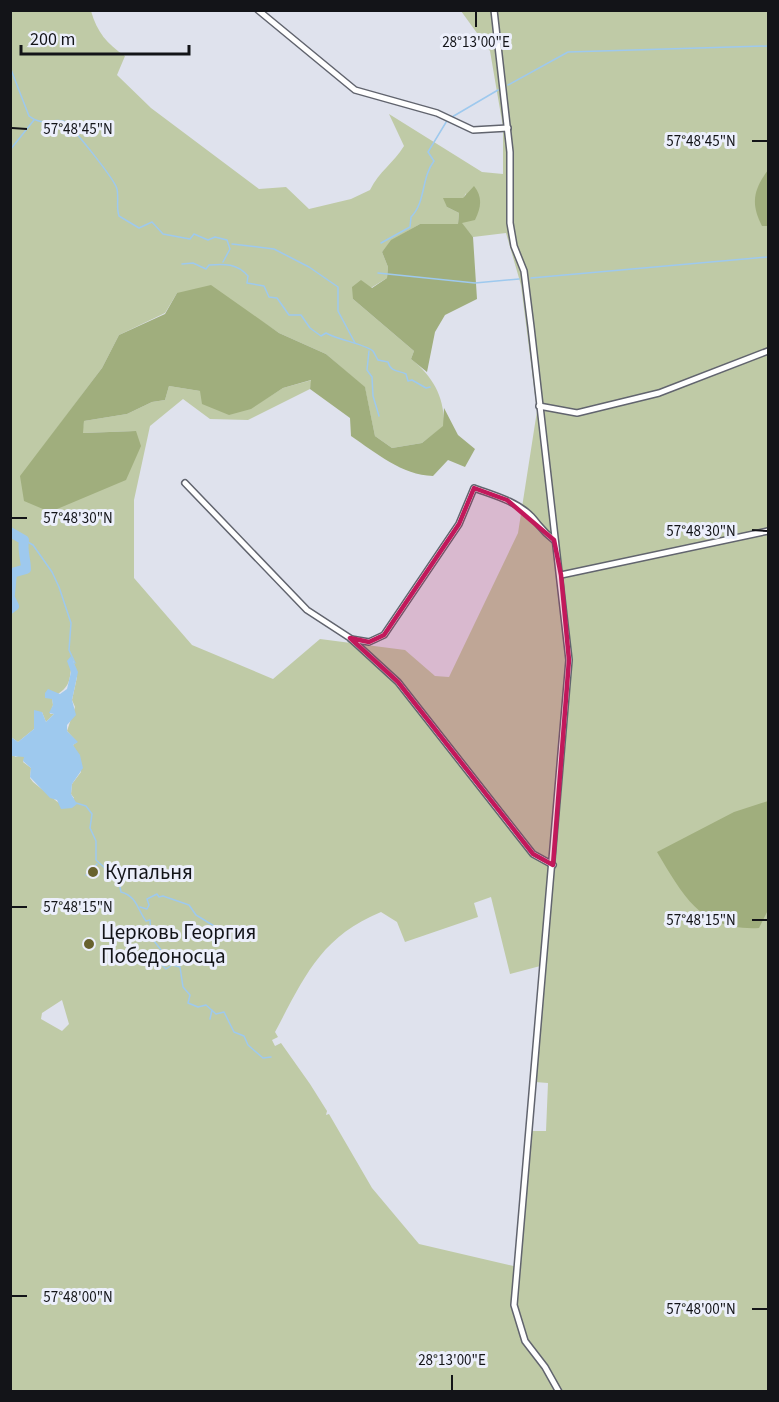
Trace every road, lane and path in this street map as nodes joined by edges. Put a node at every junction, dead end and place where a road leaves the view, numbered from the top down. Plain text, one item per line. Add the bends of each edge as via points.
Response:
1 (258, 10) edge
2 (494, 10) edge
3 (508, 128) junction
4 (768, 351) edge
5 (539, 406) junction
6 (185, 483) dead end
7 (768, 531) edge
8 (554, 540) junction
9 (561, 574) junction
10 (350, 639) junction
11 (553, 865) junction
12 (559, 1392) edge

1 - 3 street via 356,90 437,113 473,130
2 - 3 street
3 - 5 street via 510,223 524,271
4 - 5 street via 659,393 577,412
5 - 8 street
6 - 10 street via 307,610
7 - 9 street
8 - 9 street
8 - 10 street via 507,500 474,488 459,524 384,635 369,642
9 - 11 street via 569,660
10 - 11 street via 398,682 533,854
11 - 12 street via 540,973 514,1305 525,1341

